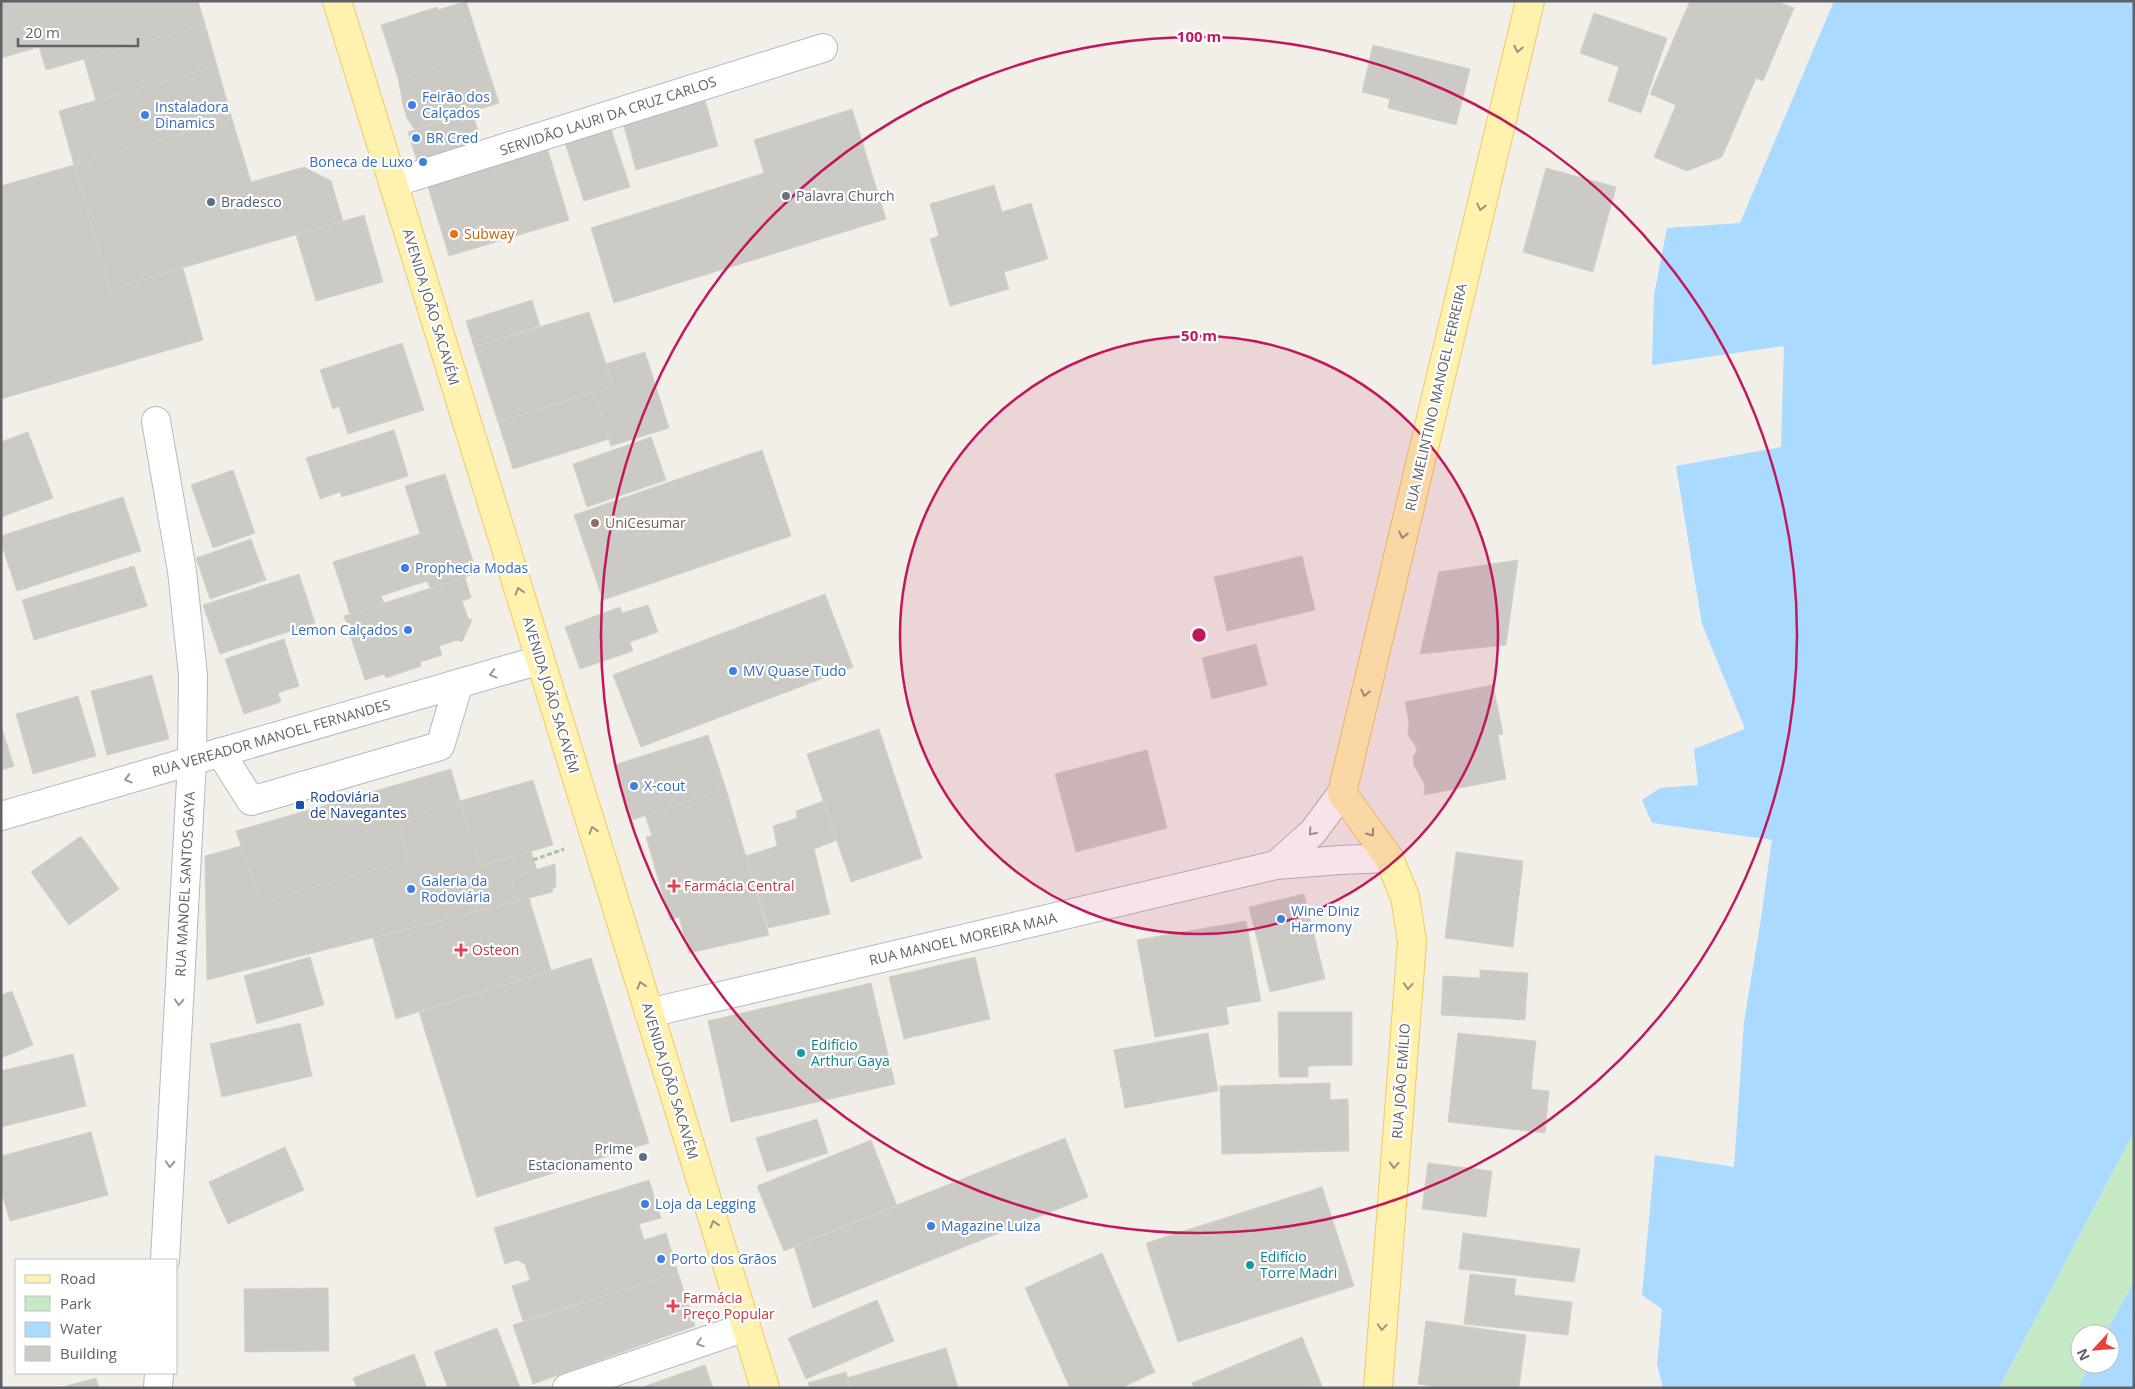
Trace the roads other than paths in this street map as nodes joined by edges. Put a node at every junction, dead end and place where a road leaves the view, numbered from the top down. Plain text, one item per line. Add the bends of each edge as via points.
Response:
1 (337, 1) edge
2 (1530, 1) edge
3 (823, 48) dead end
4 (394, 183) junction
5 (156, 421) dead end
6 (540, 660) junction
7 (459, 683) junction
8 (220, 752) junction
9 (192, 761) junction
10 (1342, 793) junction
11 (1, 816) edge
12 (1389, 858) junction
13 (1276, 865) junction
14 (649, 1013) junction
15 (165, 1259) edge
16 (746, 1327) junction
17 (159, 1374) edge
18 (158, 1388) edge
19 (567, 1388) edge
20 (765, 1388) edge
21 (1378, 1388) edge

1 - 4 main road, AVENIDA JOÃO SACAVÉM
2 -> 10 main road, RUA MELINTINO MANOEL FERREIRA
3 - 4 street, SERVIDÃO LAURI DA CRUZ CARLOS
6 -> 4 main road, AVENIDA JOÃO SACAVÉM
5 - 9 street, RUA MANOEL SANTOS GAYA via 181,562 189,635 193,675
6 -> 7 street, RUA VEREADOR MANOEL FERNANDES
14 -> 6 main road, AVENIDA JOÃO SACAVÉM
7 - 8 street, RUA VEREADOR MANOEL FERNANDES
7 - 8 street via 440,746 251,802
8 - 9 street, RUA VEREADOR MANOEL FERNANDES
9 -> 11 street, RUA VEREADOR MANOEL FERNANDES
9 -> 15 street, RUA MANOEL SANTOS GAYA
10 -> 12 main road, RUA JOÃO EMÍLIO
10 -> 13 street, RUA MANOEL MOREIRA MAIA via 1313,832
12 - 13 street, RUA MANOEL MOREIRA MAIA
12 -> 21 main road, RUA JOÃO EMÍLIO via 1405,897 1412,941
13 - 14 street, RUA MANOEL MOREIRA MAIA
16 -> 14 main road, AVENIDA JOÃO SACAVÉM
16 -> 19 street
16 - 20 main road, AVENIDA JOÃO SACAVÉM
17 - 18 street

